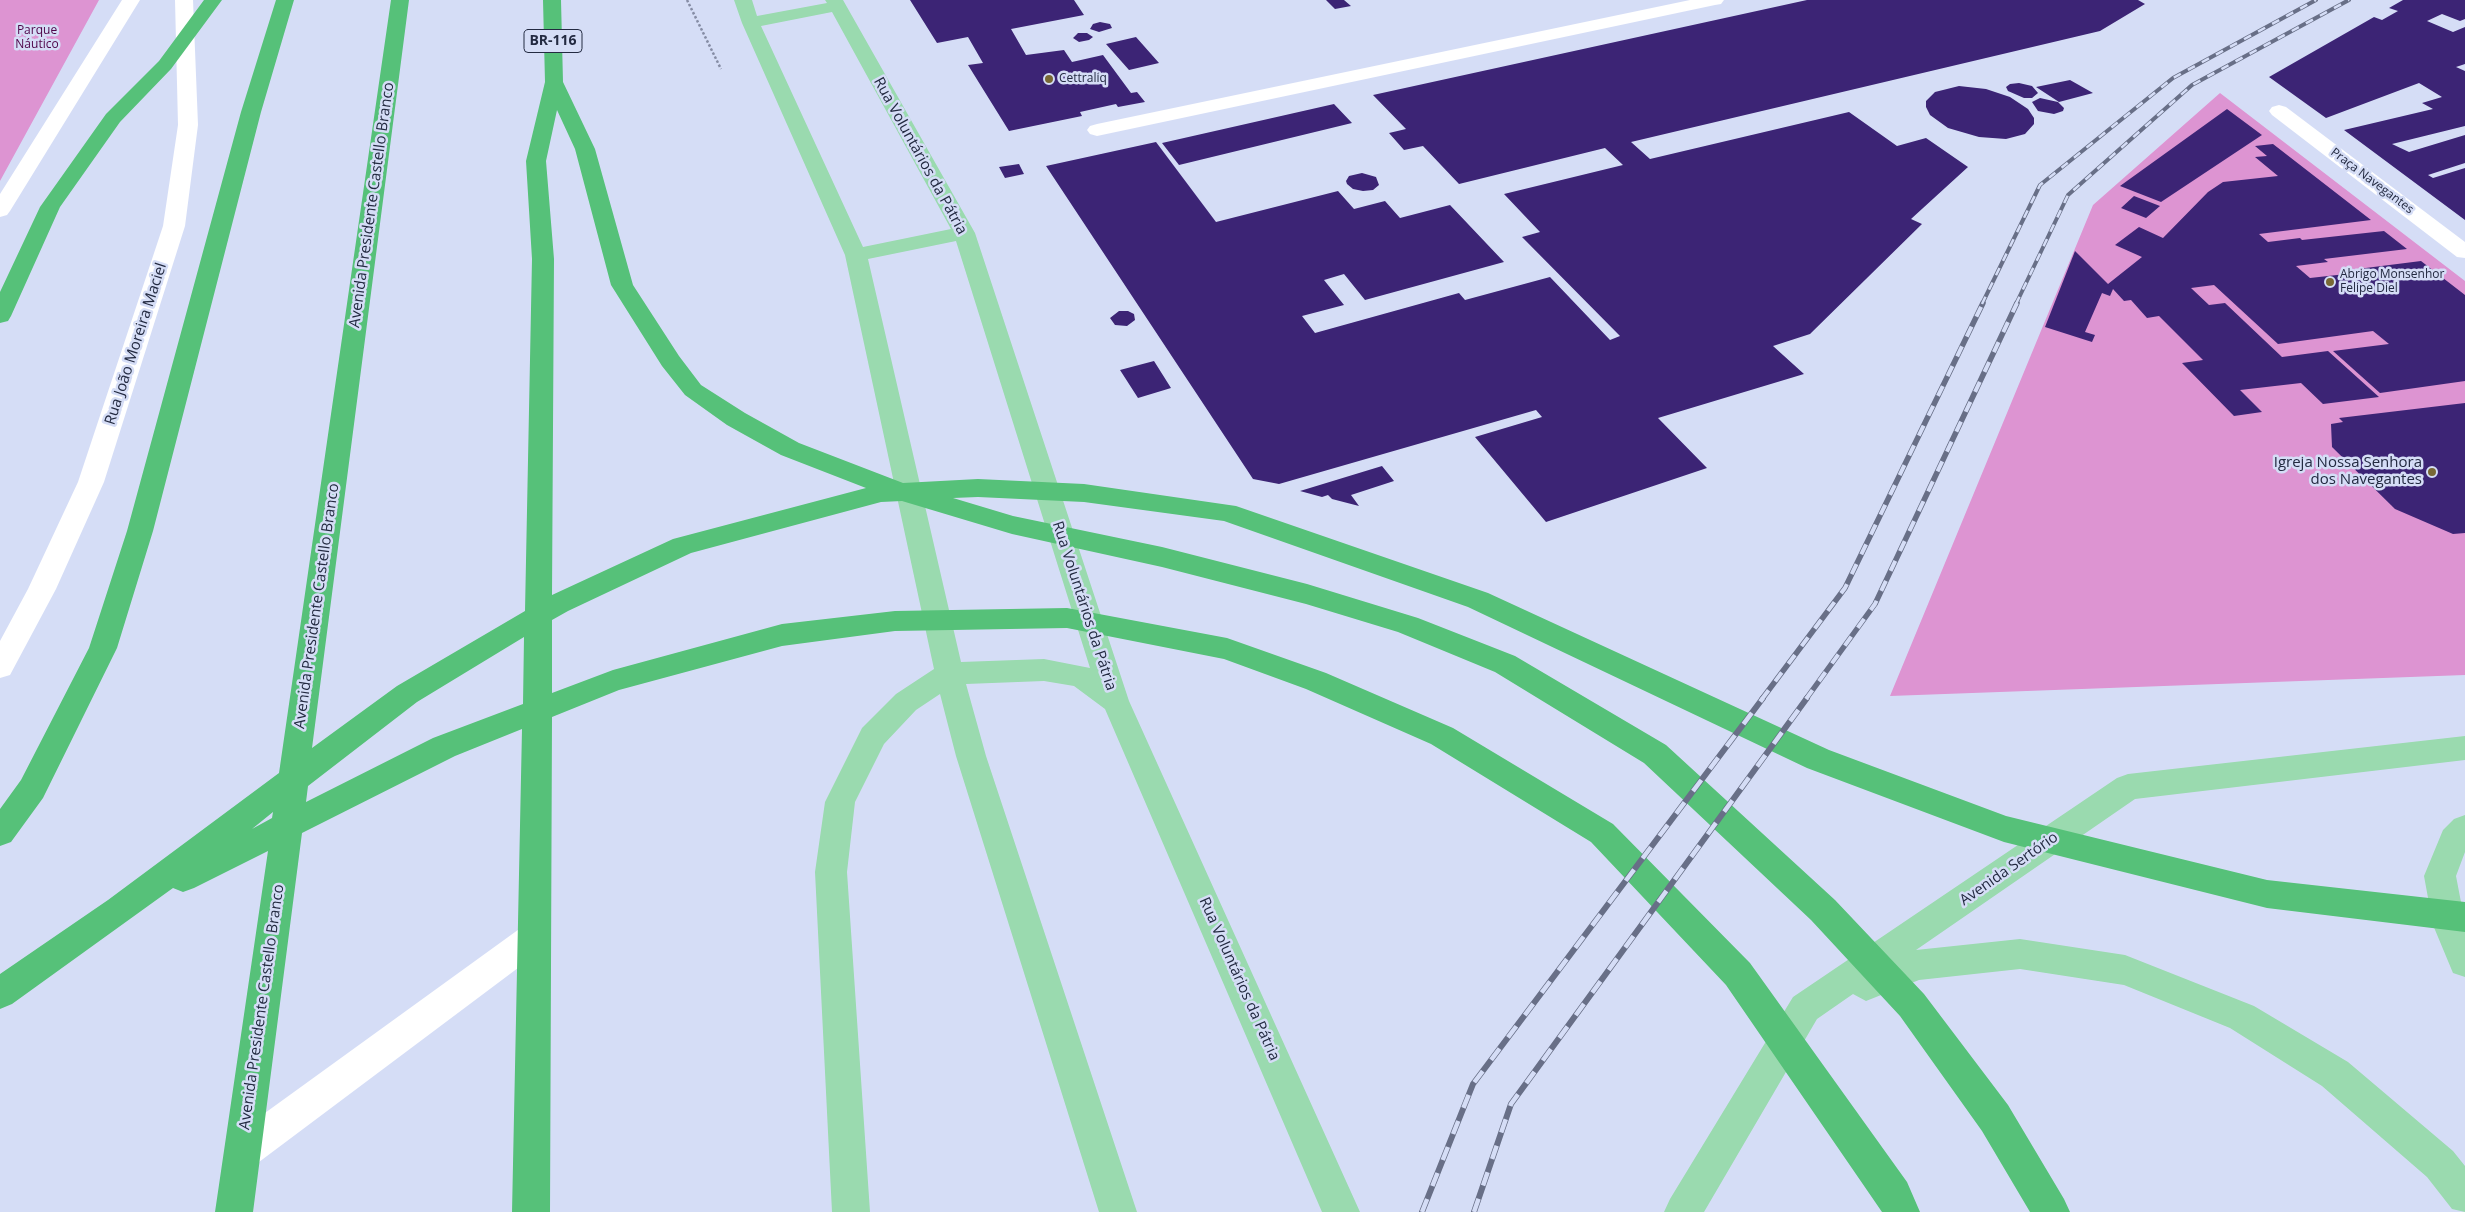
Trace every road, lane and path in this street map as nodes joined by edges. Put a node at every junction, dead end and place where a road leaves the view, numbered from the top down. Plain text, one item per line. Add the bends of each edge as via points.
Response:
1 (131, 0) edge
2 (184, 0) edge
3 (213, 0) edge
4 (285, 0) edge
5 (400, 0) edge
6 (552, 0) edge
7 (743, 0) edge
8 (1715, 0) edge
9 (835, 3) edge
10 (751, 23) junction
11 (554, 82) junction
12 (2279, 110) dead end
13 (1097, 130) dead end
14 (0, 210) edge
15 (964, 233) junction
16 (2465, 252) edge
17 (856, 255) junction
18 (0, 316) edge
19 (0, 667) edge
20 (949, 674) junction
21 (1121, 712) junction
22 (2465, 748) edge
23 (2465, 828) edge
24 (0, 833) edge
25 (120, 910) junction
26 (2465, 916) edge
27 (534, 937) junction
28 (2465, 962) edge
29 (0, 993) edge
30 (1805, 1008) junction
31 (242, 1152) junction
32 (2465, 1196) edge
33 (234, 1212) edge
34 (531, 1212) edge
35 (851, 1212) edge
36 (1118, 1212) edge
37 (1341, 1212) edge
38 (1683, 1212) edge
39 (1901, 1212) edge
40 (2051, 1212) edge

1 - 14 street
2 - 19 street, Rua João Moreira Maciel via 188,125 174,226 91,482 42,588
3 - 18 highway via 164,65 113,118 56,199
4 - 24 highway via 140,531 103,648 32,789
5 - 31 highway, Avenida Presidente Castello Branco
6 - 11 highway, BR-116
7 - 10 main road
8 - 13 street
9 - 10 main road
9 - 15 main road, Rua Voluntários da Pátria
10 - 17 main road
11 - 27 highway via 536,160 543,259
11 - 40 highway via 585,149 622,285 670,361 693,390 736,420 790,448 899,491 1012,525 1307,594 1408,625 1505,664 1654,754 1823,910 1912,1005 1995,1118
12 - 16 street, Praça Navegantes
15 - 17 main road
15 - 21 main road, Rua Voluntários da Pátria
17 - 20 main road
20 - 21 main road via 1044,670 1081,676
20 - 35 main road via 906,702 873,736 840,802 831,872
20 - 36 main road via 971,756
21 - 37 main road, Rua Voluntários da Pátria
22 - 30 main road, Avenida Sertório via 2128,787
23 - 28 main road via 2454,839 2440,876 2449,925
25 - 26 highway via 407,694 558,604 682,546 777,519 881,493 978,488 1084,493 1227,512 1478,600 1818,760 2004,829 2268,894
25 - 29 highway
25 - 39 highway via 444,747 613,681 782,635 895,620 1067,618 1227,649 1316,681 1442,736 1602,833 1738,974 1894,1195
27 - 31 street
27 - 34 highway
30 - 32 main road via 1918,965 2020,954 2125,970 2242,1017 2335,1074 2440,1164
30 - 38 main road, Avenida Sertório
31 - 33 highway, Avenida Presidente Castello Branco

